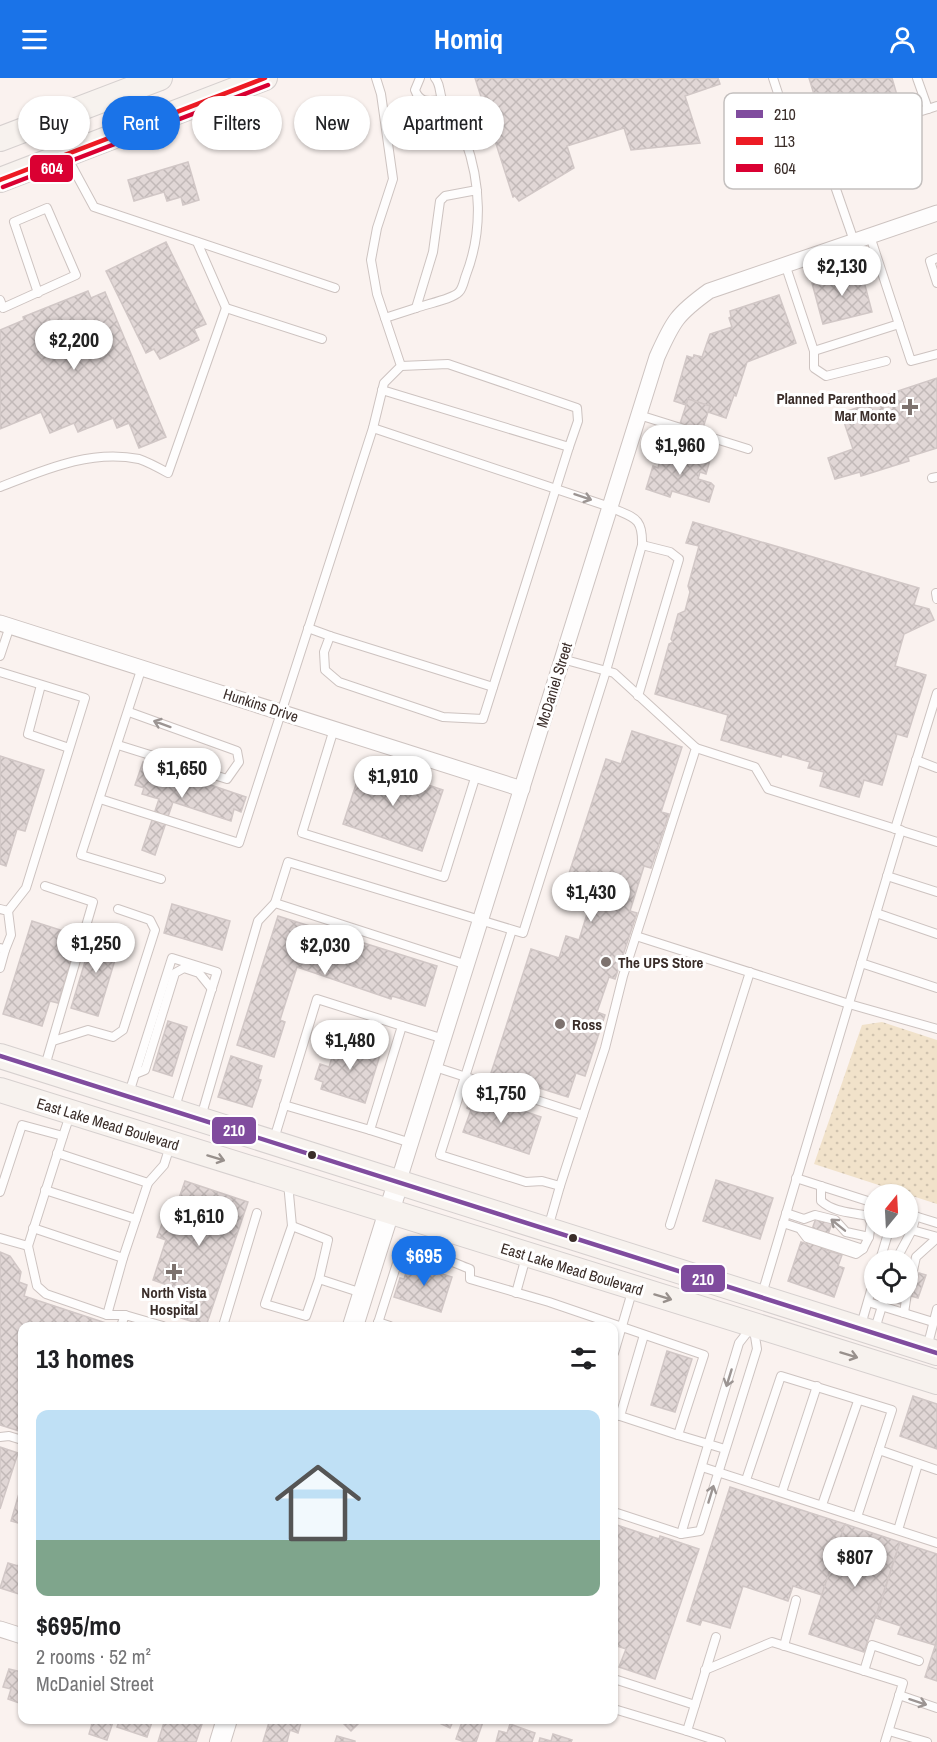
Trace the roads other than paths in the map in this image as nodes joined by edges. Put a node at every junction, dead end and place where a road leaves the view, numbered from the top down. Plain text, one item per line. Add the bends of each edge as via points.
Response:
1 (160, 78) edge
2 (265, 78) edge
3 (376, 78) edge
4 (420, 78) edge
5 (435, 78) edge
6 (773, 78) edge
7 (917, 78) edge
8 (778, 93) edge
9 (418, 96) edge
10 (441, 96) edge
11 (937, 106) edge
12 (928, 109) junction
13 (922, 111) edge
14 (0, 138) edge
15 (468, 150) edge
16 (66, 155) junction
17 (0, 180) edge
18 (836, 189) edge
19 (477, 190) junction
20 (937, 213) edge
21 (870, 236) junction
22 (854, 241) junction
23 (197, 242) junction
24 (937, 258) edge
25 (785, 264) junction
26 (937, 283) edge
27 (335, 288) dead end
28 (38, 293) junction
29 (0, 300) edge
30 (226, 308) junction
31 (416, 308) junction
32 (2, 309) edge
33 (385, 318) junction
34 (899, 324) junction
35 (322, 339) dead end
36 (814, 351) junction
37 (937, 354) edge
38 (886, 361) dead end
39 (401, 366) junction
40 (382, 390) junction
41 (639, 415) junction
42 (373, 428) junction
43 (569, 447) junction
44 (748, 449) dead end
45 (0, 487) edge
46 (557, 488) junction
47 (610, 507) junction
48 (642, 545) junction
49 (5, 624) edge
50 (308, 628) junction
51 (330, 636) junction
52 (0, 656) edge
53 (562, 660) junction
54 (142, 667) junction
55 (606, 671) junction
56 (0, 672) edge
57 (41, 685) junction
58 (493, 687) junction
59 (937, 693) edge
60 (638, 696) junction
61 (281, 711) junction
62 (129, 712) junction
63 (334, 729) junction
64 (118, 745) junction
65 (69, 748) junction
66 (696, 748) junction
67 (916, 760) junction
68 (937, 768) edge
69 (476, 775) junction
70 (522, 789) junction
71 (99, 799) junction
72 (898, 829) junction
73 (937, 842) edge
74 (887, 876) junction
75 (161, 879) dead end
76 (45, 886) dead end
77 (937, 892) edge
78 (275, 903) junction
79 (118, 909) dead end
80 (4, 910) edge
81 (876, 913) junction
82 (480, 921) junction
83 (512, 930) junction
84 (937, 934) edge
85 (636, 936) junction
86 (3, 949) edge
87 (861, 963) junction
88 (466, 965) junction
89 (0, 968) edge
90 (750, 972) junction
91 (937, 988) edge
92 (212, 989) junction
93 (849, 1004) junction
94 (402, 1026) junction
95 (937, 1029) edge
96 (444, 1039) junction
97 (53, 1041) junction
98 (0, 1056) edge
99 (435, 1068) junction
100 (44, 1070) junction
101 (135, 1074) junction
102 (465, 1077) junction
103 (0, 1090) edge
104 (128, 1097) junction
105 (284, 1105) junction
106 (71, 1112) junction
107 (173, 1112) junction
108 (583, 1115) junction
109 (200, 1120) junction
110 (370, 1130) junction
111 (63, 1136) junction
112 (171, 1143) junction
113 (272, 1143) junction
114 (411, 1143) junction
115 (57, 1153) junction
116 (796, 1178) junction
117 (287, 1180) junction
118 (148, 1183) junction
119 (398, 1183) junction
120 (560, 1186) junction
121 (821, 1186) junction
122 (0, 1191) edge
123 (45, 1191) junction
124 (864, 1200) edge
125 (389, 1212) junction
126 (257, 1213) dead end
127 (786, 1213) junction
128 (864, 1215) edge
129 (918, 1217) edge
130 (136, 1219) junction
131 (937, 1222) edge
132 (783, 1223) junction
133 (670, 1225) dead end
134 (292, 1226) junction
135 (33, 1228) junction
136 (547, 1230) junction
137 (918, 1232) edge
138 (864, 1236) edge
139 (0, 1238) edge
140 (868, 1238) edge
141 (937, 1238) edge
142 (28, 1246) junction
143 (527, 1255) junction
144 (918, 1255) edge
145 (123, 1258) junction
146 (319, 1279) junction
147 (633, 1288) junction
148 (363, 1293) junction
149 (516, 1293) junction
150 (760, 1298) junction
151 (868, 1304) edge
152 (874, 1304) edge
153 (905, 1304) edge
154 (881, 1306) junction
155 (937, 1309) edge
156 (904, 1313) junction
157 (107, 1315) junction
158 (125, 1315) junction
159 (122, 1322) edge
160 (149, 1322) edge
161 (224, 1322) edge
162 (354, 1322) edge
163 (379, 1322) edge
164 (605, 1322) edge
165 (933, 1322) junction
166 (753, 1325) junction
167 (618, 1327) edge
168 (622, 1328) junction
169 (867, 1331) junction
170 (644, 1335) junction
171 (618, 1340) edge
172 (932, 1351) edge
173 (937, 1382) edge
174 (817, 1386) junction
175 (858, 1401) junction
176 (618, 1412) edge
177 (618, 1415) edge
178 (678, 1435) junction
179 (0, 1437) edge
180 (18, 1439) edge
181 (709, 1444) junction
182 (725, 1449) junction
183 (879, 1450) junction
184 (918, 1464) junction
185 (702, 1467) junction
186 (937, 1470) edge
187 (718, 1471) junction
188 (746, 1480) junction
189 (782, 1492) junction
190 (822, 1505) junction
191 (618, 1513) edge
192 (857, 1517) junction
193 (898, 1530) junction
194 (681, 1534) junction
195 (937, 1543) edge
196 (796, 1600) dead end
197 (0, 1629) edge
198 (18, 1635) edge
199 (716, 1637) dead end
200 (784, 1646) junction
201 (919, 1660) dead end
202 (705, 1671) junction
203 (864, 1671) junction
204 (618, 1680) edge
205 (899, 1695) junction
206 (695, 1705) junction
207 (937, 1708) edge
208 (618, 1710) edge
209 (225, 1724) edge
210 (687, 1731) junction
211 (889, 1731) junction
212 (220, 1742) edge
213 (721, 1742) edge
214 (885, 1742) edge
215 (927, 1742) edge

1 - 14 main road
2 - 16 main road
3 - 33 lane via 393,179 376,228 371,260
4 - 9 lane via 415,90
5 - 10 lane
6 - 8 lane
7 - 12 lane
11 - 12 lane
12 - 13 lane
15 - 19 lane
16 - 17 main road
16 - 23 lane via 94,207
18 - 22 lane
19 - 31 lane via 445,196 440,201 433,252
19 - 31 lane via 475,245 460,291
20 - 21 street, McDaniel Street
21 - 22 street, McDaniel Street
21 - 34 lane
22 - 25 street, McDaniel Street
23 - 27 lane
23 - 30 lane
24 - 26 lane via 930,261
25 - 36 lane
25 - 41 street, McDaniel Street via 709,291 684,309 670,327 657,357
28 - 28 lane via 76,276 47,208 14,222
28 - 32 lane
29 - 32 lane
30 - 35 lane
30 - 45 lane via 168,473 140,460 100,456 57,465
31 - 33 lane
33 - 39 lane
34 - 36 lane
34 - 37 lane via 911,361
36 - 38 lane via 814,368 826,376
39 - 40 lane
39 - 43 lane via 448,364 577,408 578,422
40 - 42 lane
40 - 43 lane
41 - 44 lane
41 - 47 street, McDaniel Street
42 - 46 lane
42 - 50 lane
43 - 46 lane
46 -> 47 lane
46 - 58 lane
47 - 48 lane via 639,521
47 - 53 street, McDaniel Street
48 - 55 lane
48 - 60 lane via 670,552 679,560
49 - 52 lane
49 - 54 street, Hunkins Drive
50 - 51 lane
50 - 61 lane
51 - 58 lane
51 - 58 lane via 324,652 325,670 339,682 443,717 483,719
53 - 55 lane
53 - 70 street, McDaniel Street
54 - 61 street, Hunkins Drive
54 - 62 lane
55 - 60 lane
55 - 83 lane via 524,933
56 - 57 lane
57 - 65 lane via 28,734
57 - 65 lane via 85,698
59 - 67 lane
60 - 66 lane
61 - 63 street, Hunkins Drive
61 - 71 lane via 239,843
62 - 64 lane
64 -> 62 lane via 227,779 239,762 237,751
63 - 69 street, Hunkins Drive
63 - 69 lane via 302,833 444,877
64 - 71 lane
65 - 80 lane via 26,888
66 - 72 lane via 755,767 768,789
66 - 85 lane
67 - 68 lane
67 - 72 lane
69 - 70 street, Hunkins Drive
70 - 82 street, McDaniel Street
71 - 75 lane via 81,855
72 - 73 lane
72 - 74 lane
74 - 77 lane
74 - 81 lane
76 - 97 lane via 93,903
78 - 82 lane via 288,862
78 - 88 lane
78 - 109 lane via 258,921
79 - 97 lane via 150,920 155,930 123,1029 113,1037 88,1030
80 - 86 lane via 11,935
81 - 84 lane
81 - 87 lane
82 - 83 lane
82 - 88 street, McDaniel Street
83 - 102 lane
85 - 90 lane
85 - 108 lane
86 - 89 lane
87 - 91 lane
87 - 93 lane
88 - 96 street, McDaniel Street
90 - 93 lane
90 - 133 lane
92 - 101 lane via 199,973 184,968 175,973 145,1070
92 - 101 lane via 217,972 172,958
92 - 107 lane
93 - 95 lane
93 - 116 lane
94 - 96 lane
94 - 105 lane via 317,999
94 - 110 lane
96 - 99 street, McDaniel Street
97 - 100 lane
98 - 100 main road, East Lake Mead Boulevard
99 - 102 lane
99 - 114 street, McDaniel Street
100 - 104 main road, East Lake Mead Boulevard
101 - 104 lane
102 - 108 lane
102 - 120 lane via 440,1155 526,1182
103 - 106 main road, East Lake Mead Boulevard
104 - 107 main road, East Lake Mead Boulevard
104 - 112 main road
105 - 110 lane
105 - 113 lane
106 - 111 lane
106 - 112 main road, East Lake Mead Boulevard
107 - 109 main road, East Lake Mead Boulevard
108 - 120 lane
109 - 113 main road, East Lake Mead Boulevard
110 - 114 lane
111 - 115 lane
111 - 122 lane via 22,1125
112 -> 117 main road, East Lake Mead Boulevard
112 - 118 lane via 164,1164
113 - 119 main road, East Lake Mead Boulevard
114 - 119 street, McDaniel Street
115 - 118 lane
115 - 123 lane
116 - 121 lane
116 - 127 lane
117 - 125 main road, East Lake Mead Boulevard
117 - 134 lane
118 - 130 lane
119 - 125 street, McDaniel Street
119 - 136 main road, East Lake Mead Boulevard
120 - 136 lane
121 - 124 lane
121 - 128 lane via 821,1201 828,1207
123 - 130 lane
123 - 135 lane
125 - 143 main road, East Lake Mead Boulevard
125 - 148 street, McDaniel Street
126 - 161 lane
127 - 132 lane
138 -> 127 lane via 846,1232 835,1220 815,1215 804,1219
129 - 131 lane
130 - 145 lane
132 - 140 lane via 863,1249
132 - 150 lane
134 - 146 lane via 328,1240
134 - 146 lane via 265,1304 306,1316
135 - 142 lane
135 - 145 lane
136 - 150 main road, East Lake Mead Boulevard
137 - 141 lane
139 - 142 lane
141 - 144 lane
142 - 157 lane via 37,1286 46,1294
143 - 147 main road, East Lake Mead Boulevard
143 - 149 lane
145 - 157 lane
146 - 148 lane
147 -> 166 main road, East Lake Mead Boulevard
147 - 168 lane
148 - 162 street, McDaniel Street
149 - 163 lane via 470,1280 470,1269 409,1250 400,1254
149 - 164 lane
150 - 166 main road
150 - 169 main road, East Lake Mead Boulevard
151 - 169 lane
152 - 154 lane
153 - 156 lane
154 - 156 lane
154 - 169 lane
155 - 165 lane
156 - 165 lane
157 - 158 lane
158 - 159 lane
158 - 160 lane
165 - 172 lane
166 -> 173 main road, East Lake Mead Boulevard
166 -> 181 lane via 739,1343
166 - 182 lane via 757,1348
167 - 168 lane
168 - 170 lane
168 - 171 lane
169 - 172 main road, East Lake Mead Boulevard
170 - 176 lane
170 - 178 lane via 704,1355
174 - 175 lane
174 - 188 lane via 781,1376
174 - 189 lane
175 - 183 lane via 892,1410
175 - 190 lane
177 - 178 lane
178 - 181 lane
179 - 180 lane
181 - 182 lane
181 - 185 lane
182 - 187 lane
183 - 184 lane
183 - 192 lane
184 - 186 lane
184 - 193 lane
185 - 187 lane
185 - 194 lane
187 - 188 lane
194 -> 187 lane via 700,1531
188 - 189 lane
189 - 190 lane
190 - 192 lane
191 - 194 lane
192 - 193 lane
193 - 195 lane
196 - 200 lane
197 - 198 street
199 - 202 lane
200 - 202 lane via 772,1642
200 - 203 lane
201 - 203 lane via 873,1645
202 - 206 lane
203 - 205 lane via 903,1683
204 - 206 lane
205 -> 207 lane
205 - 211 lane
206 - 210 lane
208 - 210 lane
209 - 212 street
210 - 213 lane
211 - 214 lane
211 - 215 lane

